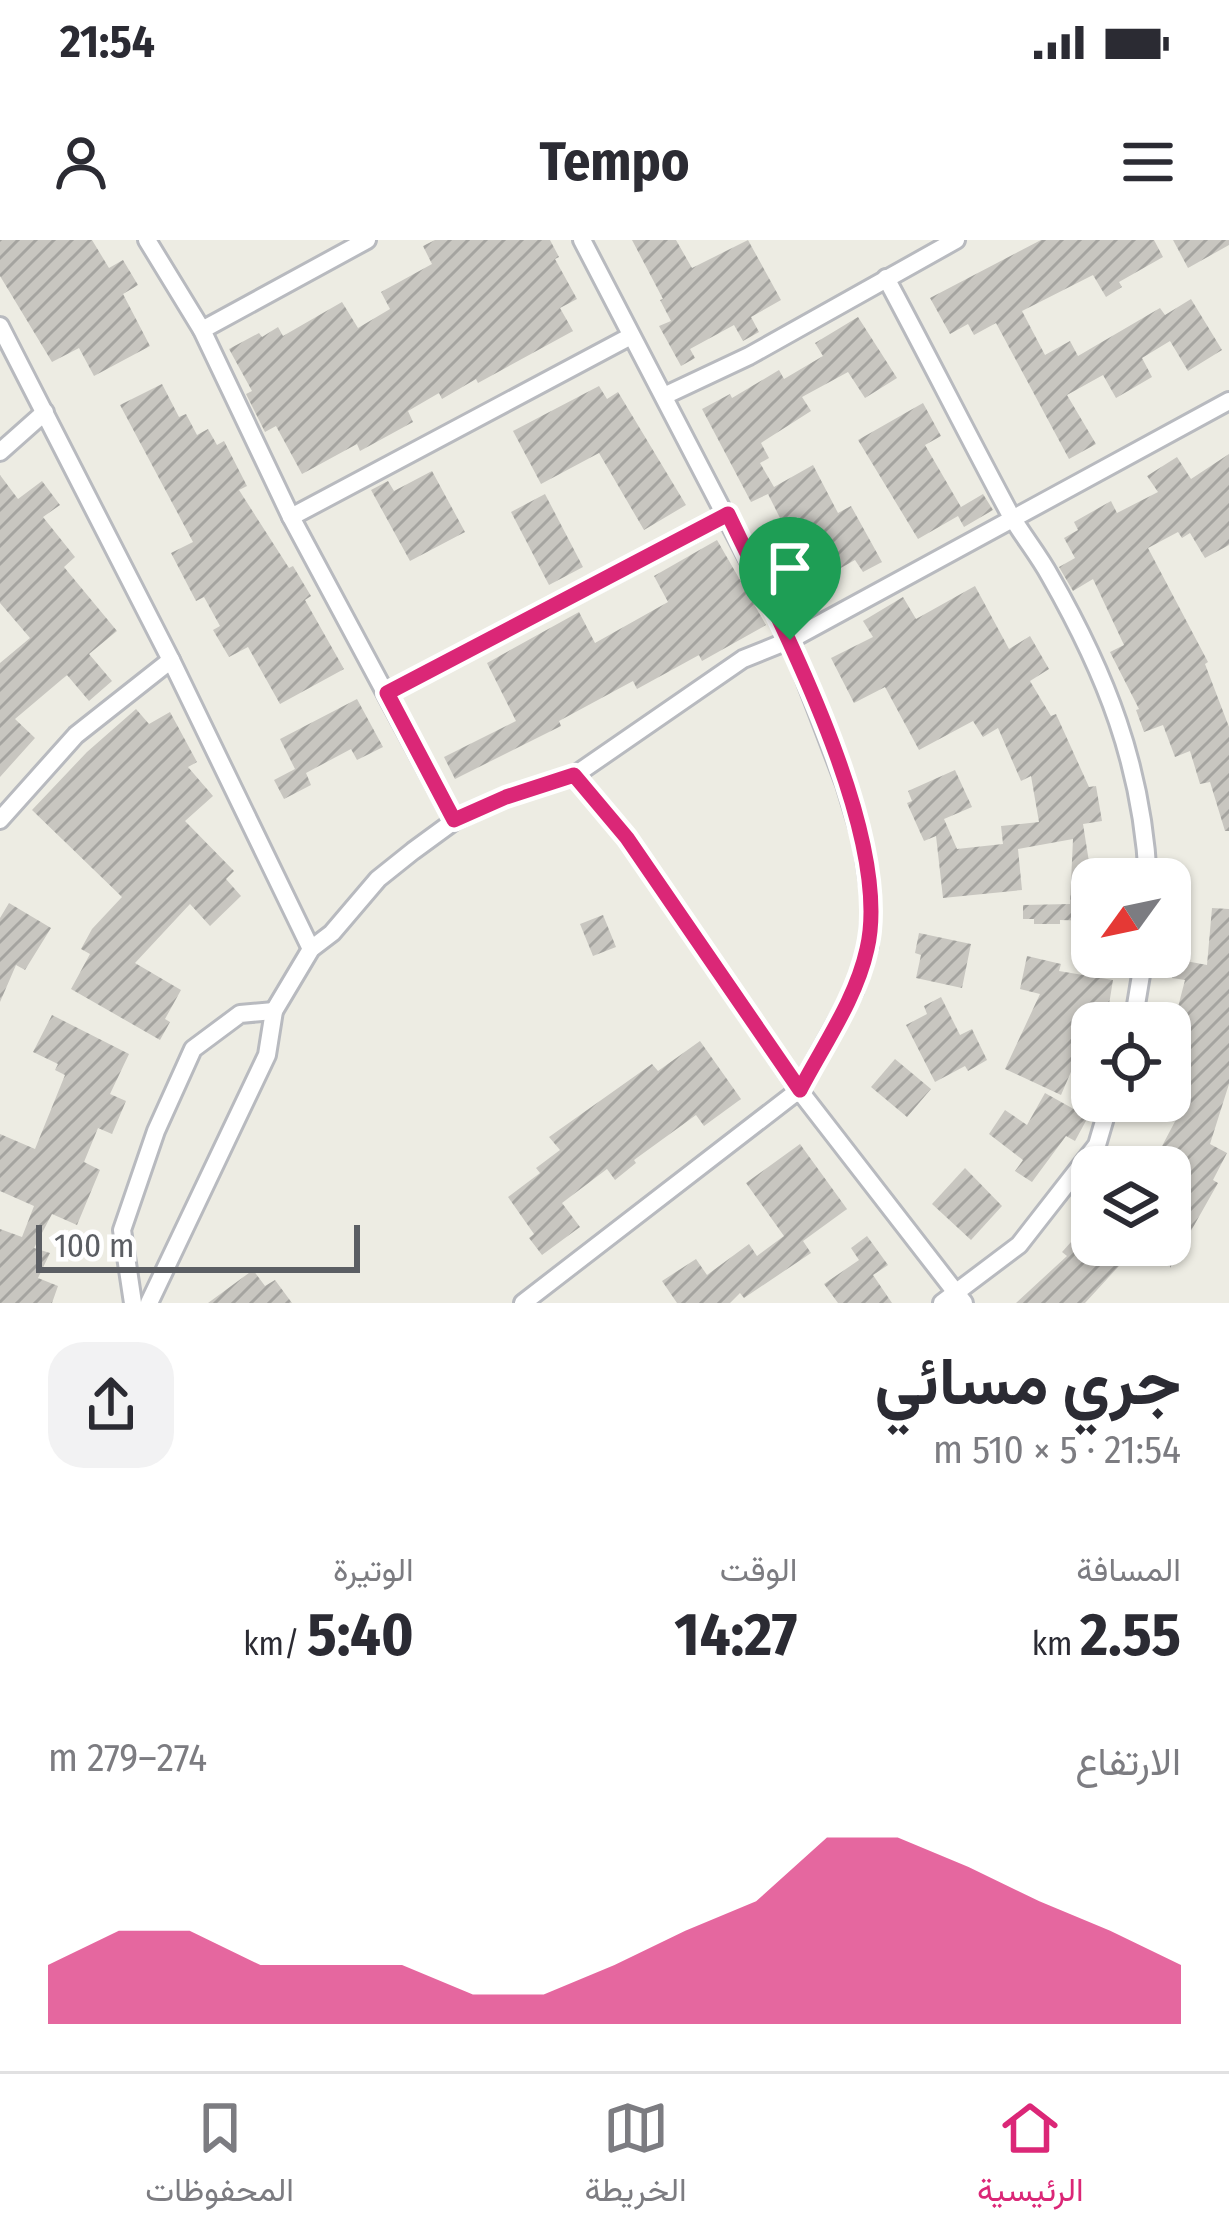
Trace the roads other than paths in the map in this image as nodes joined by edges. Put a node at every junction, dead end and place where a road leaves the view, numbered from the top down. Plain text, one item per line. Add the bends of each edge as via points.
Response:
1 (147, 240) edge
2 (367, 240) edge
3 (582, 240) edge
4 (956, 240) edge
5 (886, 278) junction
6 (0, 326) edge
7 (202, 330) junction
8 (631, 336) junction
9 (664, 396) junction
10 (1229, 401) edge
11 (45, 412) junction
12 (0, 452) edge
13 (728, 514) junction
14 (291, 517) junction
15 (1013, 520) junction
16 (790, 640) junction
17 (171, 661) junction
18 (387, 693) junction
19 (574, 775) junction
20 (0, 820) edge
21 (454, 820) junction
22 (1146, 858) edge
23 (311, 949) junction
24 (274, 1011) junction
25 (800, 1090) junction
26 (1103, 1122) edge
27 (954, 1300) edge
28 (133, 1303) edge
29 (149, 1303) edge
30 (523, 1303) edge

1 - 7 street
2 - 7 street
3 - 8 street
4 - 5 street
5 - 9 street
5 - 15 street
6 - 11 street
7 - 14 street
8 - 9 street
8 - 14 street
9 - 13 street
10 - 15 street
11 - 12 street
11 - 17 street
13 - 16 street
13 - 18 street
14 - 18 street
15 - 16 street
15 - 22 street via 1080,632 1125,736
16 - 19 street via 743,659
16 - 25 street via 845,784 871,898 854,991
17 - 20 street via 76,735
17 - 23 street
18 - 21 street
19 - 21 street
19 - 25 street via 627,838
21 - 23 street via 378,879
23 - 24 street
24 - 28 street via 240,1014 193,1049 122,1230
24 - 29 street via 266,1054
25 - 27 street
25 - 30 street
26 - 27 street via 1096,1144 1019,1245

